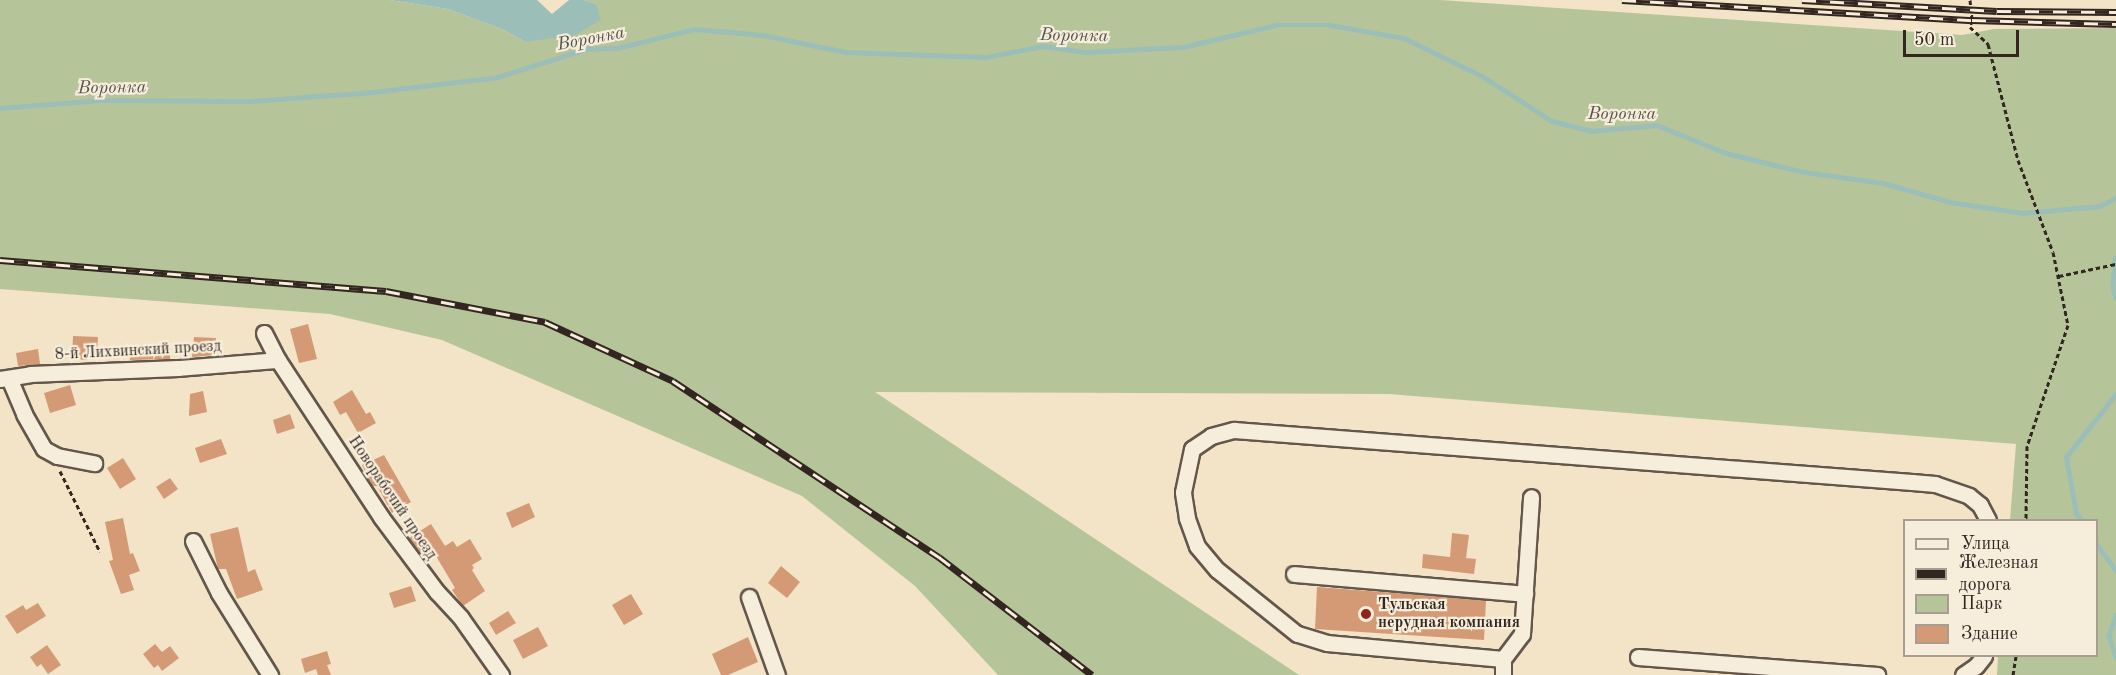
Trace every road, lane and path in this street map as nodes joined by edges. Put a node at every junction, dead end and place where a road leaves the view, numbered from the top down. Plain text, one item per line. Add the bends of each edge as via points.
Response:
1 (1970, 0) edge
2 (2116, 264) edge
3 (2059, 276) junction
4 (264, 333) dead end
5 (278, 360) junction
6 (4, 378) edge
7 (51, 454) junction
8 (94, 463) dead end
9 (1531, 498) dead end
10 (1987, 519) edge
11 (2026, 519) edge
12 (194, 540) dead end
13 (100, 552) dead end
14 (1294, 574) dead end
15 (1525, 594) junction
16 (749, 597) dead end
17 (1638, 657) dead end
18 (1983, 657) edge
19 (2016, 657) edge
20 (1503, 659) junction
21 (270, 675) edge
22 (501, 675) edge
23 (777, 675) edge
24 (1503, 675) edge
25 (1876, 675) edge
26 (1963, 675) edge
27 (2013, 675) edge

1 - 3 path via 1970,27 1988,44 2018,160
2 - 3 path
3 - 11 path via 2068,325 2027,446
4 - 5 street, Новорабочий проезд
5 - 6 street, 8-й Лихвинский проезд
5 - 22 street, Новорабочий проезд via 387,526
6 - 7 street via 40,444
7 - 8 street
7 - 13 path
9 - 15 street
10 - 20 street via 1969,496 1935,484 1234,430 1211,436 1192,449 1182,492 1197,546 1217,570 1297,634 1327,643
12 - 21 street via 219,593
14 - 15 street
15 - 20 street via 1522,634
16 - 23 street
17 - 25 street
18 - 26 street
19 - 27 path
20 - 24 street

